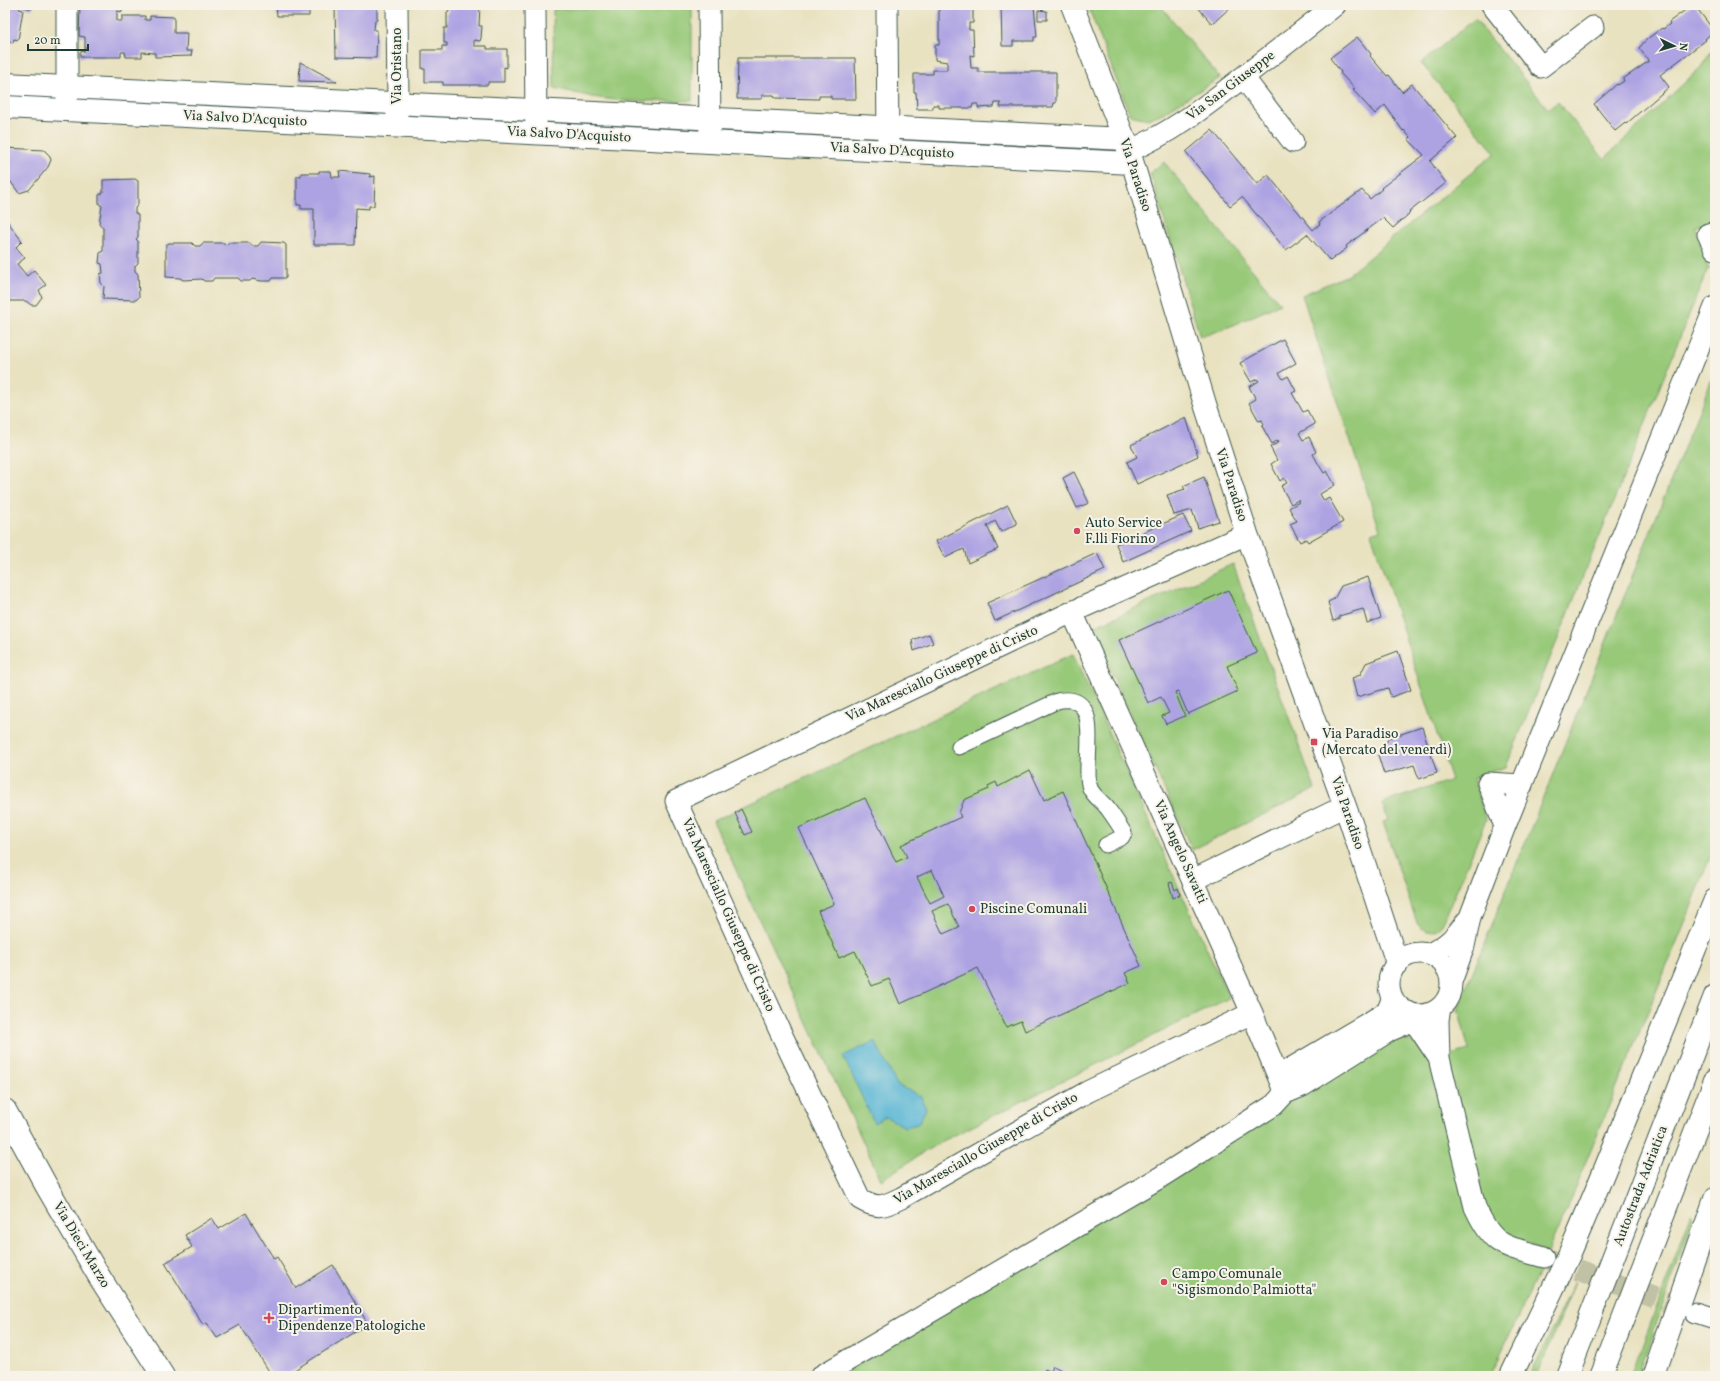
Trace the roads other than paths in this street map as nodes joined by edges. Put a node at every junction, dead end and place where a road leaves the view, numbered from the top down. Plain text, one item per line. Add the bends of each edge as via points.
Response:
1 (67, 5) edge
2 (397, 5) edge
3 (535, 5) edge
4 (709, 5) edge
5 (887, 5) edge
6 (1072, 5) edge
7 (1492, 5) edge
8 (1328, 7) edge
9 (1593, 27) dead end
10 (1243, 77) junction
11 (5, 84) edge
12 (68, 87) junction
13 (398, 104) junction
14 (5, 107) edge
15 (67, 110) junction
16 (536, 110) junction
17 (710, 119) junction
18 (396, 126) junction
19 (889, 128) junction
20 (536, 133) junction
21 (710, 142) junction
22 (1292, 142) dead end
23 (888, 151) junction
24 (1129, 151) junction
25 (1715, 232) edge
26 (1715, 249) edge
27 (1715, 307) edge
28 (1247, 534) junction
29 (1072, 612) junction
30 (959, 748) dead end
31 (1522, 784) junction
32 (1345, 806) junction
33 (1505, 826) junction
34 (1106, 846) dead end
35 (1193, 880) junction
36 (1715, 900) edge
37 (1470, 917) junction
38 (1428, 954) junction
39 (1397, 963) junction
40 (1451, 982) junction
41 (1715, 996) edge
42 (1400, 1006) junction
43 (1440, 1008) junction
44 (1252, 1013) junction
45 (1439, 1058) junction
46 (1715, 1080) edge
47 (1282, 1085) junction
48 (5, 1110) edge
49 (1715, 1199) edge
50 (1544, 1257) tunnel mouth
51 (163, 1376) edge
52 (821, 1376) edge
53 (1511, 1376) edge
54 (1566, 1376) edge
55 (1600, 1376) edge
56 (1653, 1376) edge

1 - 12 street
2 - 13 street, Via Oristano
3 - 16 street
4 - 17 street
5 - 19 street
6 - 24 main road, Via Paradiso
7 - 9 street via 1541,67
8 - 10 street, Via San Giuseppe
10 - 22 street
10 - 24 street, Via San Giuseppe via 1174,128
11 - 12 main road, Via Salvo D'Acquisto
12 - 13 main road, Via Salvo D'Acquisto
12 - 15 street
13 - 16 main road, Via Salvo D'Acquisto
13 - 18 street, Via Oristano
14 - 15 main road, Via Salvo D'Acquisto
15 - 18 main road, Via Salvo D'Acquisto
16 - 17 main road, Via Salvo D'Acquisto
16 - 20 street
17 - 19 main road, Via Salvo D'Acquisto
17 - 21 street
18 - 20 main road, Via Salvo D'Acquisto
19 - 23 street
19 - 24 main road, Via Salvo D'Acquisto
20 - 21 main road, Via Salvo D'Acquisto
21 - 23 main road, Via Salvo D'Acquisto
23 - 24 main road, Via Salvo D'Acquisto
24 - 28 main road, Via Paradiso
25 - 26 street via 1708,234
27 - 31 street
28 - 29 street, Via Maresciallo Giuseppe di Cristo
28 - 32 main road, Via Paradiso
29 - 35 street, Via Angelo Savatti
29 - 44 street, Via Maresciallo Giuseppe di Cristo via 676,801 779,1029 860,1199 873,1206 887,1205 901,1198 1086,1092
30 - 34 street via 1057,701 1068,699 1076,702 1085,709 1090,729 1087,773 1091,790 1108,808 1124,832 1122,837
31 - 33 street
31 - 33 street via 1488,783
32 - 35 street
32 - 39 main road, Via Paradiso
33 - 37 street
35 - 44 street, Via Angelo Savatti
36 - 53 main road via 1593,1199
37 - 38 street via 1454,939
37 - 40 street via 1464,946
38 - 39 street via 1411,954
38 - 40 street via 1444,964
39 - 42 street via 1391,971 1389,980
40 - 43 street via 1450,992
41 - 54 main road, Autostrada Adriatica
42 - 43 street via 1415,1015 1424,1015
42 - 45 street
42 - 47 street via 1405,1024 1389,1031 1302,1086
43 - 45 street
44 - 47 street, Via Angelo Savatti
45 - 50 street via 1475,1207 1484,1227 1495,1240 1511,1249
46 - 55 main road
47 - 52 street via 1274,1105 1159,1178
48 - 51 main road, Via Dieci Marzo via 100,1278
49 - 56 main road

